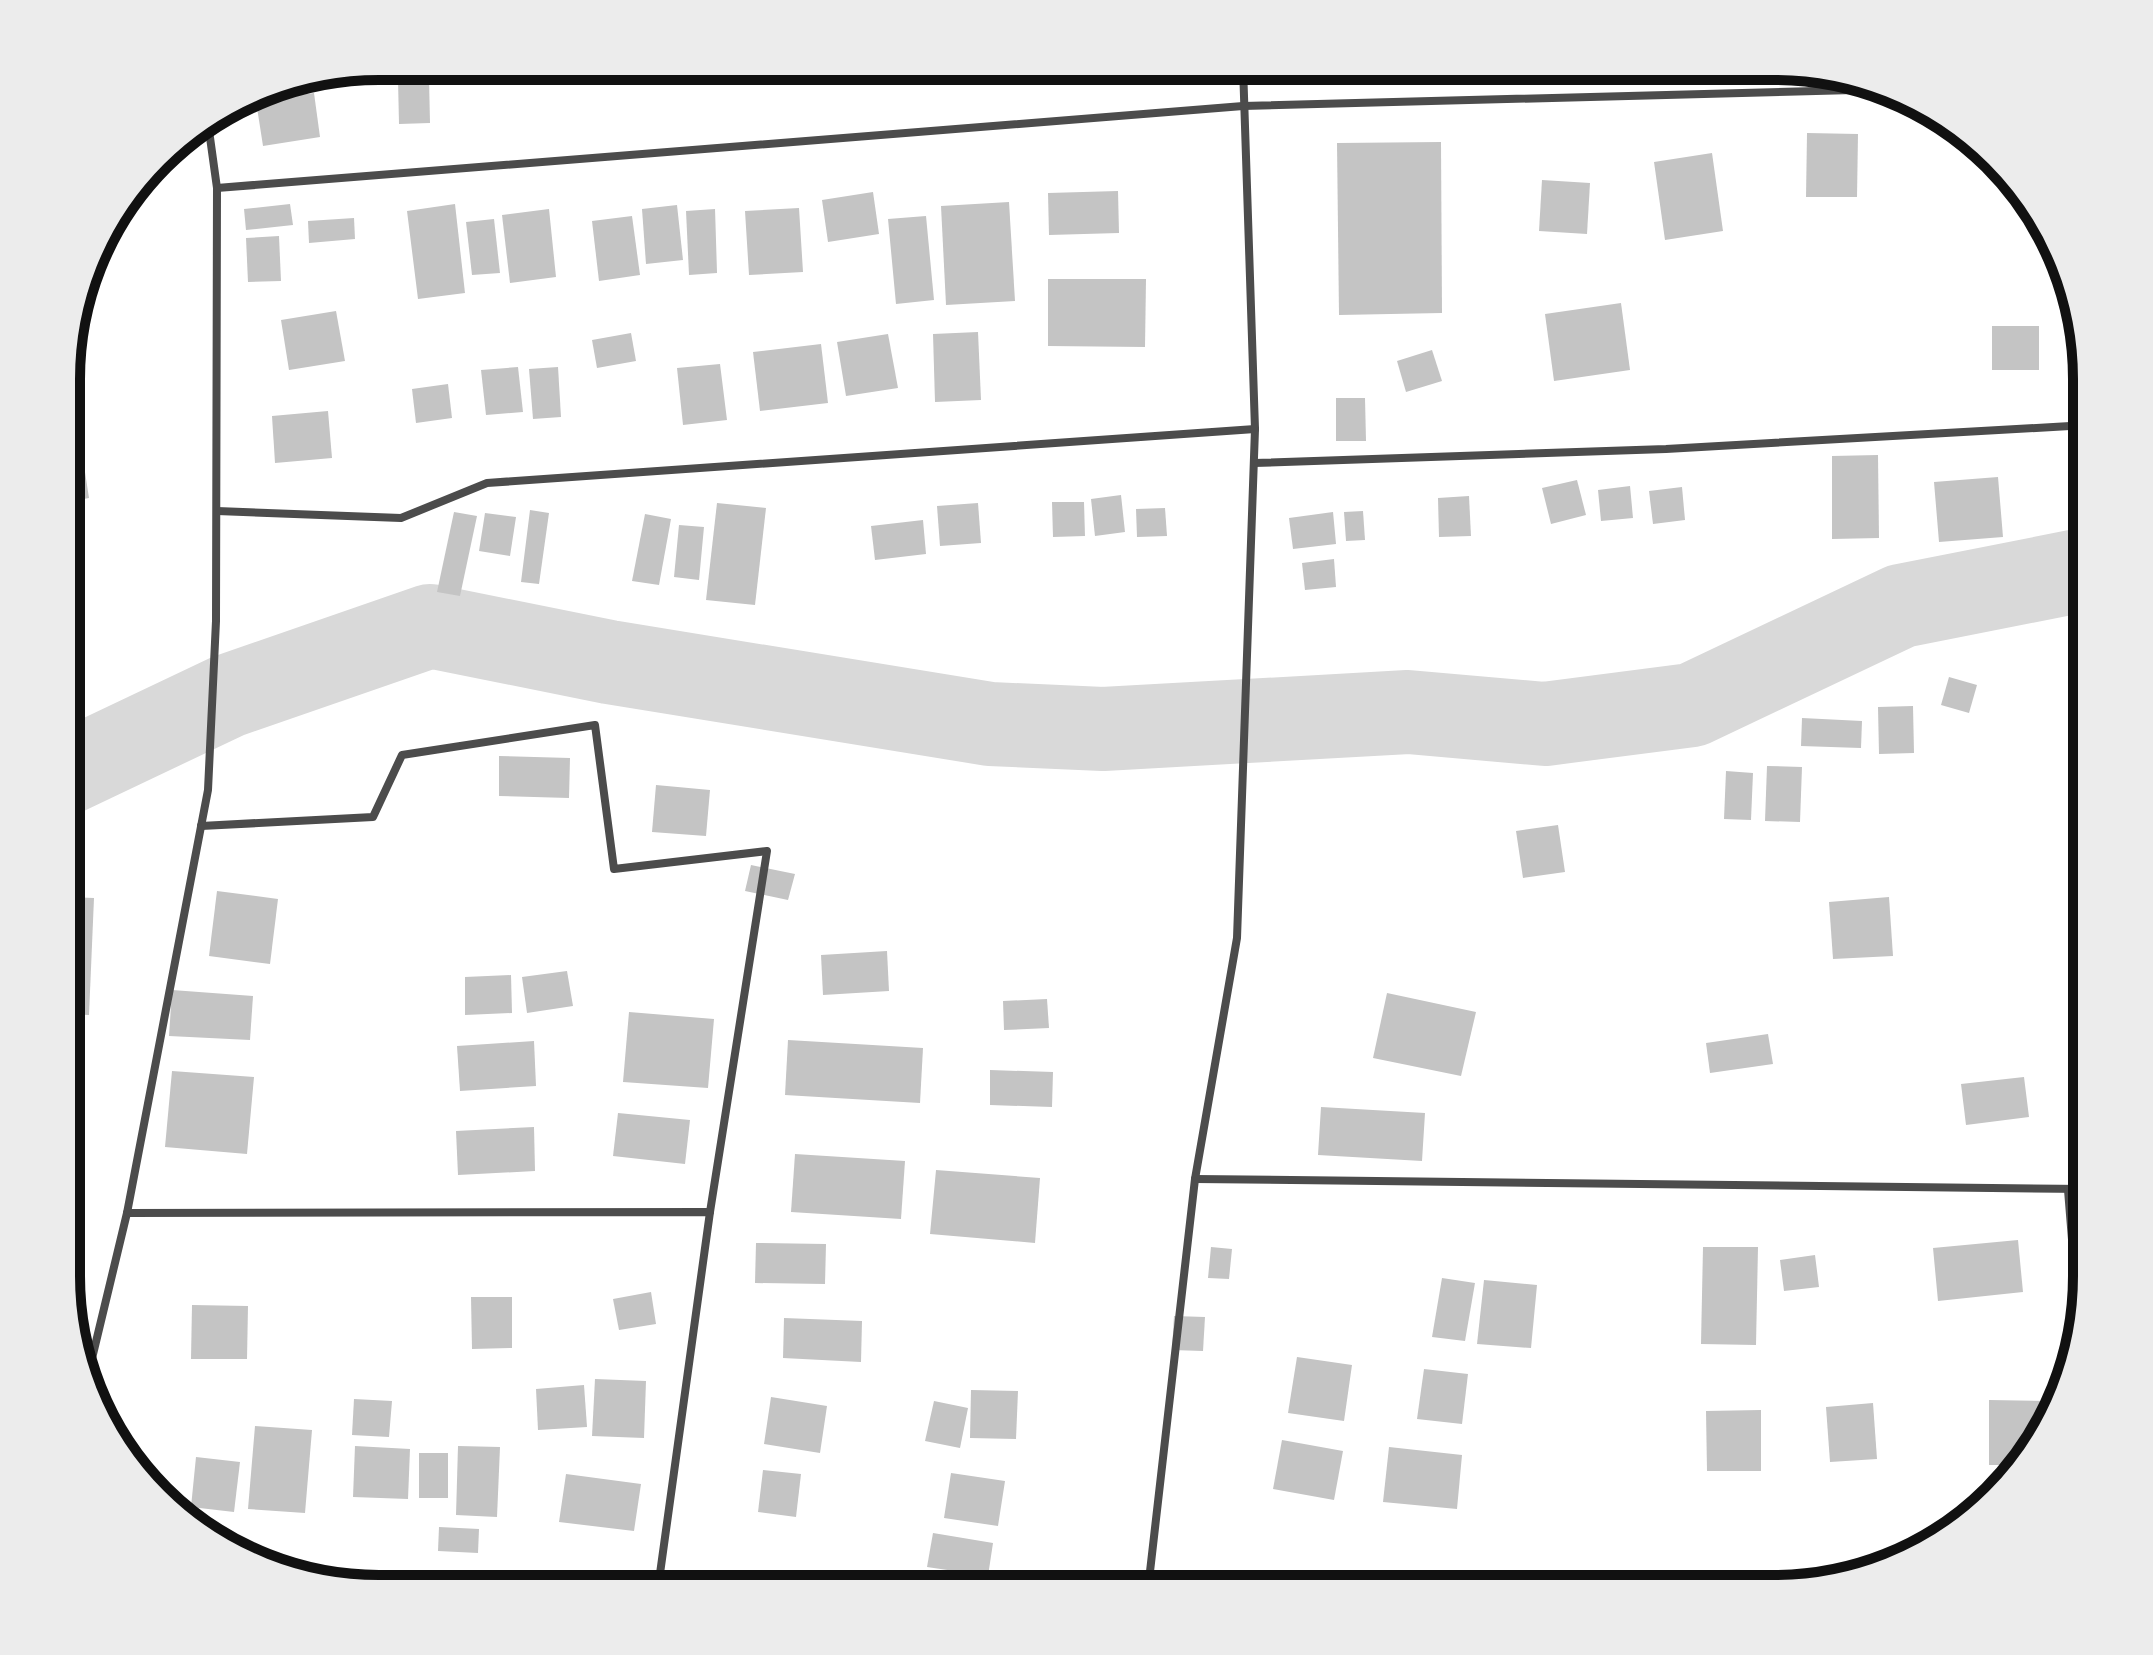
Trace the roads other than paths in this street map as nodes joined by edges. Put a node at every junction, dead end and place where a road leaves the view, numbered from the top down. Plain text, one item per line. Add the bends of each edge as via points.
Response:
1 (1243, 80) edge
2 (1851, 90) edge
3 (1243, 106) junction
4 (209, 133) edge
5 (217, 188) junction
6 (2073, 426) edge
7 (1255, 429) junction
8 (1254, 463) junction
9 (217, 511) junction
10 (201, 826) junction
11 (1195, 1179) junction
12 (2068, 1190) junction
13 (2073, 1190) edge
14 (710, 1212) junction
15 (127, 1213) junction
16 (2073, 1252) edge
17 (92, 1359) edge
18 (660, 1575) edge
19 (1150, 1575) edge

1 - 3 street
2 - 3 street
3 - 5 street
3 - 7 street
4 - 5 street
5 - 9 street
6 - 8 street via 1666,449
7 - 8 street
7 - 9 street via 487,483 401,518
8 - 11 street via 1237,938
9 - 10 street via 208,790
10 - 14 street via 373,817 402,755 595,725 614,869 767,851
10 - 15 street
11 - 12 street
11 - 19 street
12 - 13 street
12 - 16 street
14 - 15 street
14 - 18 street
15 - 17 street

